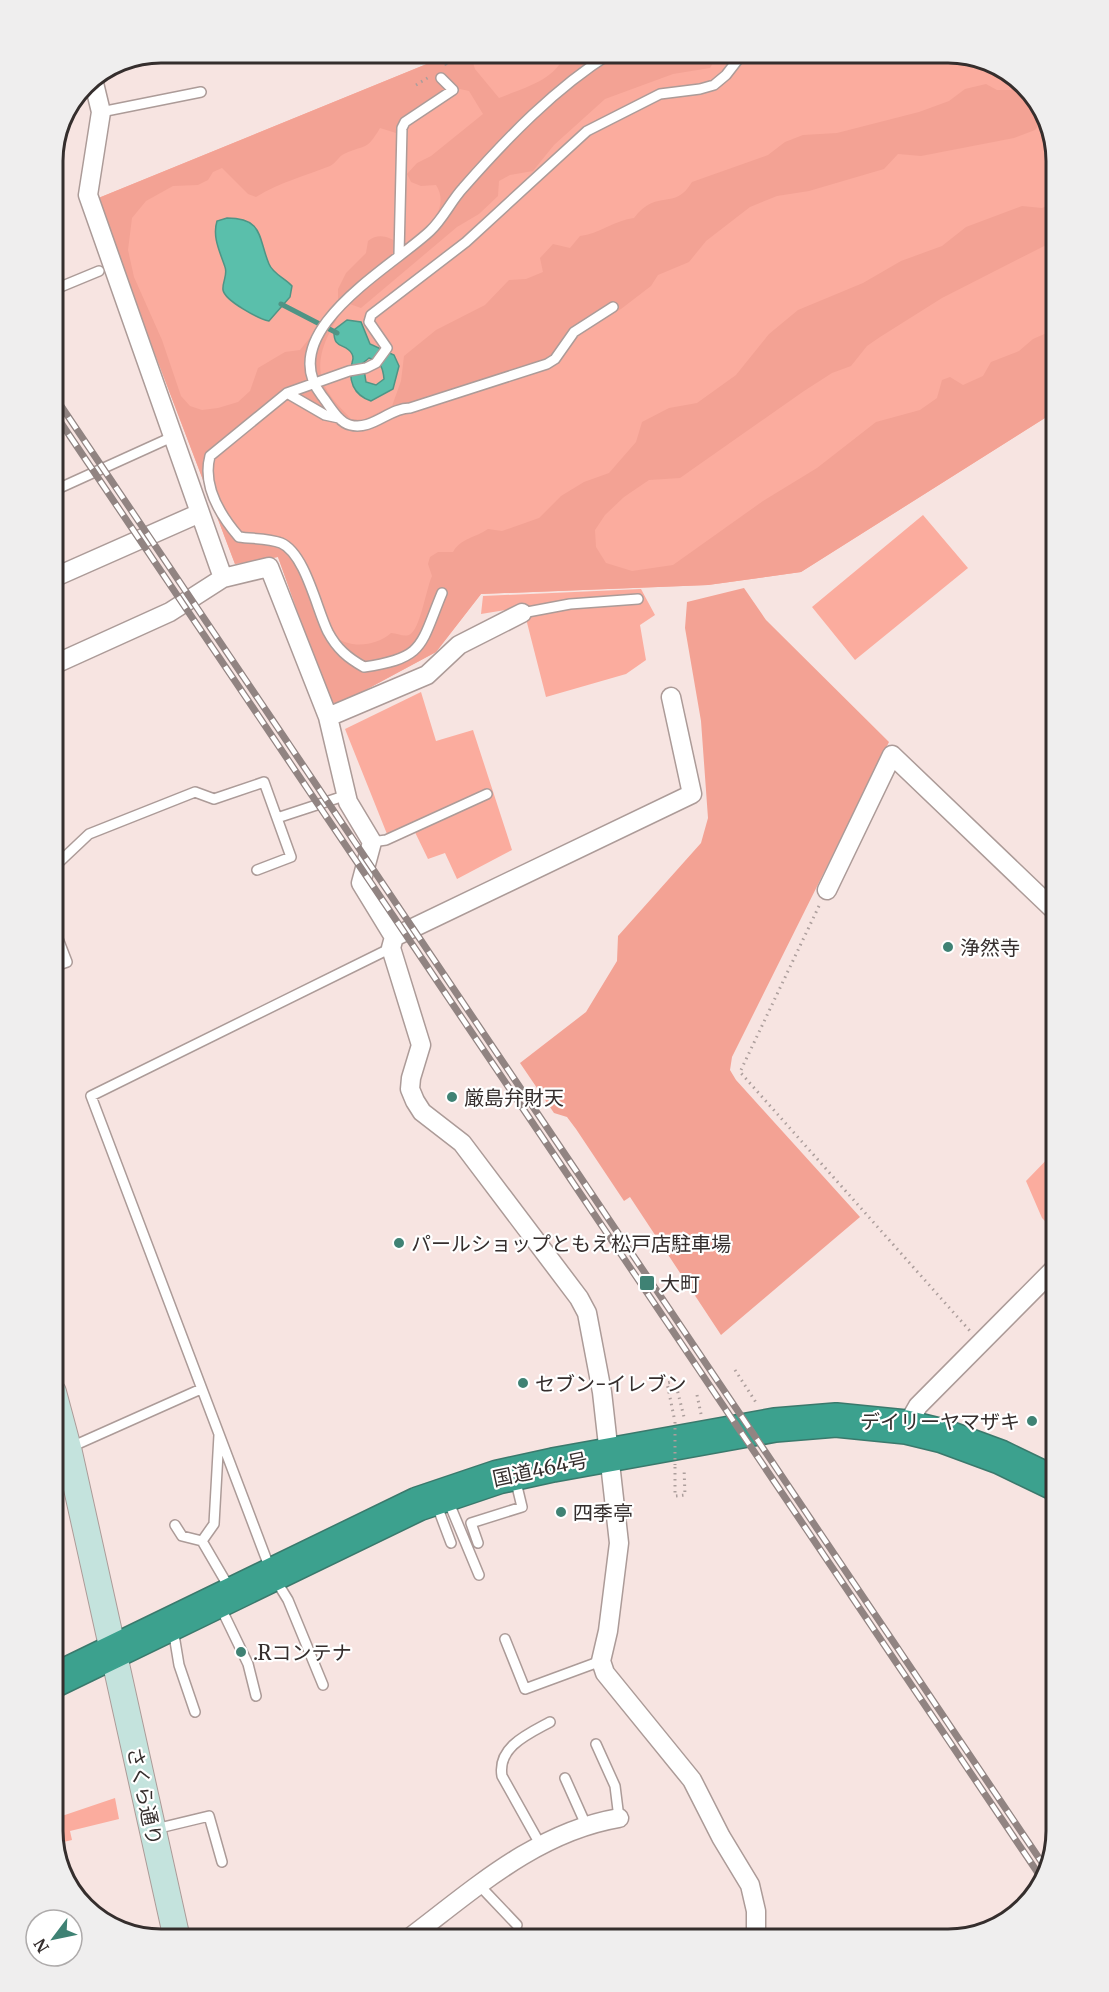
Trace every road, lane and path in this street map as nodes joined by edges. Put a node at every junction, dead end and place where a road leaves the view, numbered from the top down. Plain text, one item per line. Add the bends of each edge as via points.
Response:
1 (595, 63) edge
2 (735, 63) edge
3 (441, 78) dead end
4 (95, 88) edge
5 (201, 92) dead end
6 (101, 112) junction
7 (399, 255) junction
8 (99, 271) dead end
9 (63, 286) edge
10 (613, 307) dead end
11 (314, 385) junction
12 (287, 393) junction
13 (339, 418) junction
14 (172, 437) junction
15 (63, 486) edge
16 (200, 513) junction
17 (63, 574) edge
18 (223, 578) junction
19 (442, 593) dead end
20 (638, 599) dead end
21 (522, 613) joint
22 (63, 660) edge
23 (671, 697) dead end
24 (328, 717) junction
25 (487, 794) dead end
26 (347, 795) junction
27 (276, 818) junction
28 (372, 842) junction
29 (63, 859) edge
30 (257, 870) dead end
31 (827, 890) joint
32 (1046, 902) edge
33 (393, 942) junction
34 (63, 952) edge
35 (63, 963) edge
36 (1046, 1277) edge
37 (981, 1343) junction
38 (735, 1370) dead end
39 (201, 1389) junction
40 (697, 1395) dead end
41 (762, 1411) dead end
42 (703, 1421) dead end
43 (686, 1424) dead end
44 (906, 1427) junction
45 (63, 1430) edge
46 (219, 1430) junction
47 (68, 1448) junction
48 (608, 1454) junction
49 (684, 1466) dead end
50 (514, 1472) junction
51 (1046, 1479) edge
52 (440, 1496) junction
53 (175, 1525) dead end
54 (202, 1541) junction
55 (451, 1543) dead end
56 (478, 1543) dead end
57 (272, 1574) junction
58 (479, 1575) dead end
59 (226, 1598) junction
60 (171, 1624) junction
61 (505, 1639) dead end
62 (113, 1652) junction
63 (601, 1660) junction
64 (63, 1676) edge
65 (323, 1685) dead end
66 (256, 1696) dead end
67 (195, 1712) dead end
68 (550, 1722) dead end
69 (596, 1744) dead end
70 (565, 1778) dead end
71 (619, 1818) joint
72 (586, 1825) junction
73 (152, 1830) junction
74 (540, 1844) junction
75 (222, 1862) dead end
76 (479, 1885) junction
77 (517, 1925) dead end
78 (175, 1929) edge
79 (421, 1929) edge
80 (756, 1929) edge

1 - 7 lane via 525,123 462,189 431,231
2 - 11 lane via 714,85 660,94 586,131 466,242 371,315 369,322 387,348 376,363
3 - 7 lane via 453,90 402,128
4 - 6 street
5 - 6 lane
6 - 14 street via 88,195
7 - 11 lane via 356,288 326,326 312,350 309,366
8 - 9 lane
10 - 13 lane via 574,332 555,359 533,370 401,408 364,426 349,425
11 - 12 lane
11 - 13 lane
12 - 13 lane via 325,415
12 - 19 lane via 210,456 208,482 234,531 239,537 283,543 291,551 316,597 327,631 346,657 364,667 407,658 414,652
14 - 15 lane
14 - 16 street
16 - 17 street
16 - 18 street
18 - 22 street via 170,612
18 - 24 street via 269,567
20 - 21 lane via 570,604
21 - 24 street via 459,645 426,675
23 - 33 street via 692,794
24 - 26 street
25 - 28 lane via 386,840
26 - 27 lane
26 - 28 street
27 - 29 lane via 264,782 214,799 195,792 89,834
27 - 30 lane via 291,857
28 - 33 street via 362,883
31 - 32 street via 892,755
31 - 37 path via 740,1072
33 - 39 lane via 91,1096
33 - 48 street via 422,1045 411,1078 415,1101 422,1112 462,1143 579,1298 586,1313 602,1392
34 - 35 lane via 67,962
36 - 37 street
37 - 44 street via 918,1406
38 - 41 path
39 - 46 lane
39 - 47 lane
40 - 42 path
43 - 49 path, bridge via 675,1381 667,1383 675,1422 675,1496 685,1495
44 - 48 highway, 国道464号 via 837,1420 775,1425
44 - 51 highway, 国道464号 via 1000,1457
45 - 47 street, さくら通り
46 - 54 lane via 214,1524
46 - 57 lane
47 - 62 street, さくら通り
48 - 50 highway, 国道464号
48 - 63 street via 619,1543
50 - 52 highway, 国道464号
50 - 56 lane via 522,1507 471,1523
52 - 55 lane
52 - 57 highway, 国道464号
52 - 58 lane
53 - 54 lane via 182,1536
54 - 59 lane
57 - 59 highway, 国道464号
57 - 65 lane via 288,1600
59 - 60 highway, 国道464号
59 - 66 lane
60 - 62 highway, 国道464号
60 - 67 lane via 179,1665
61 - 63 lane via 525,1689
62 - 64 highway, 国道464号
62 - 73 street, さくら通り
63 - 80 street via 614,1687 692,1780 720,1837 750,1885
68 - 74 lane via 520,1738 500,1765 502,1776
69 - 71 lane via 615,1786
70 - 72 lane
71 - 72 street
72 - 74 street
73 - 75 lane via 209,1816
73 - 78 street, さくら通り
74 - 76 street
76 - 77 lane
76 - 79 street

